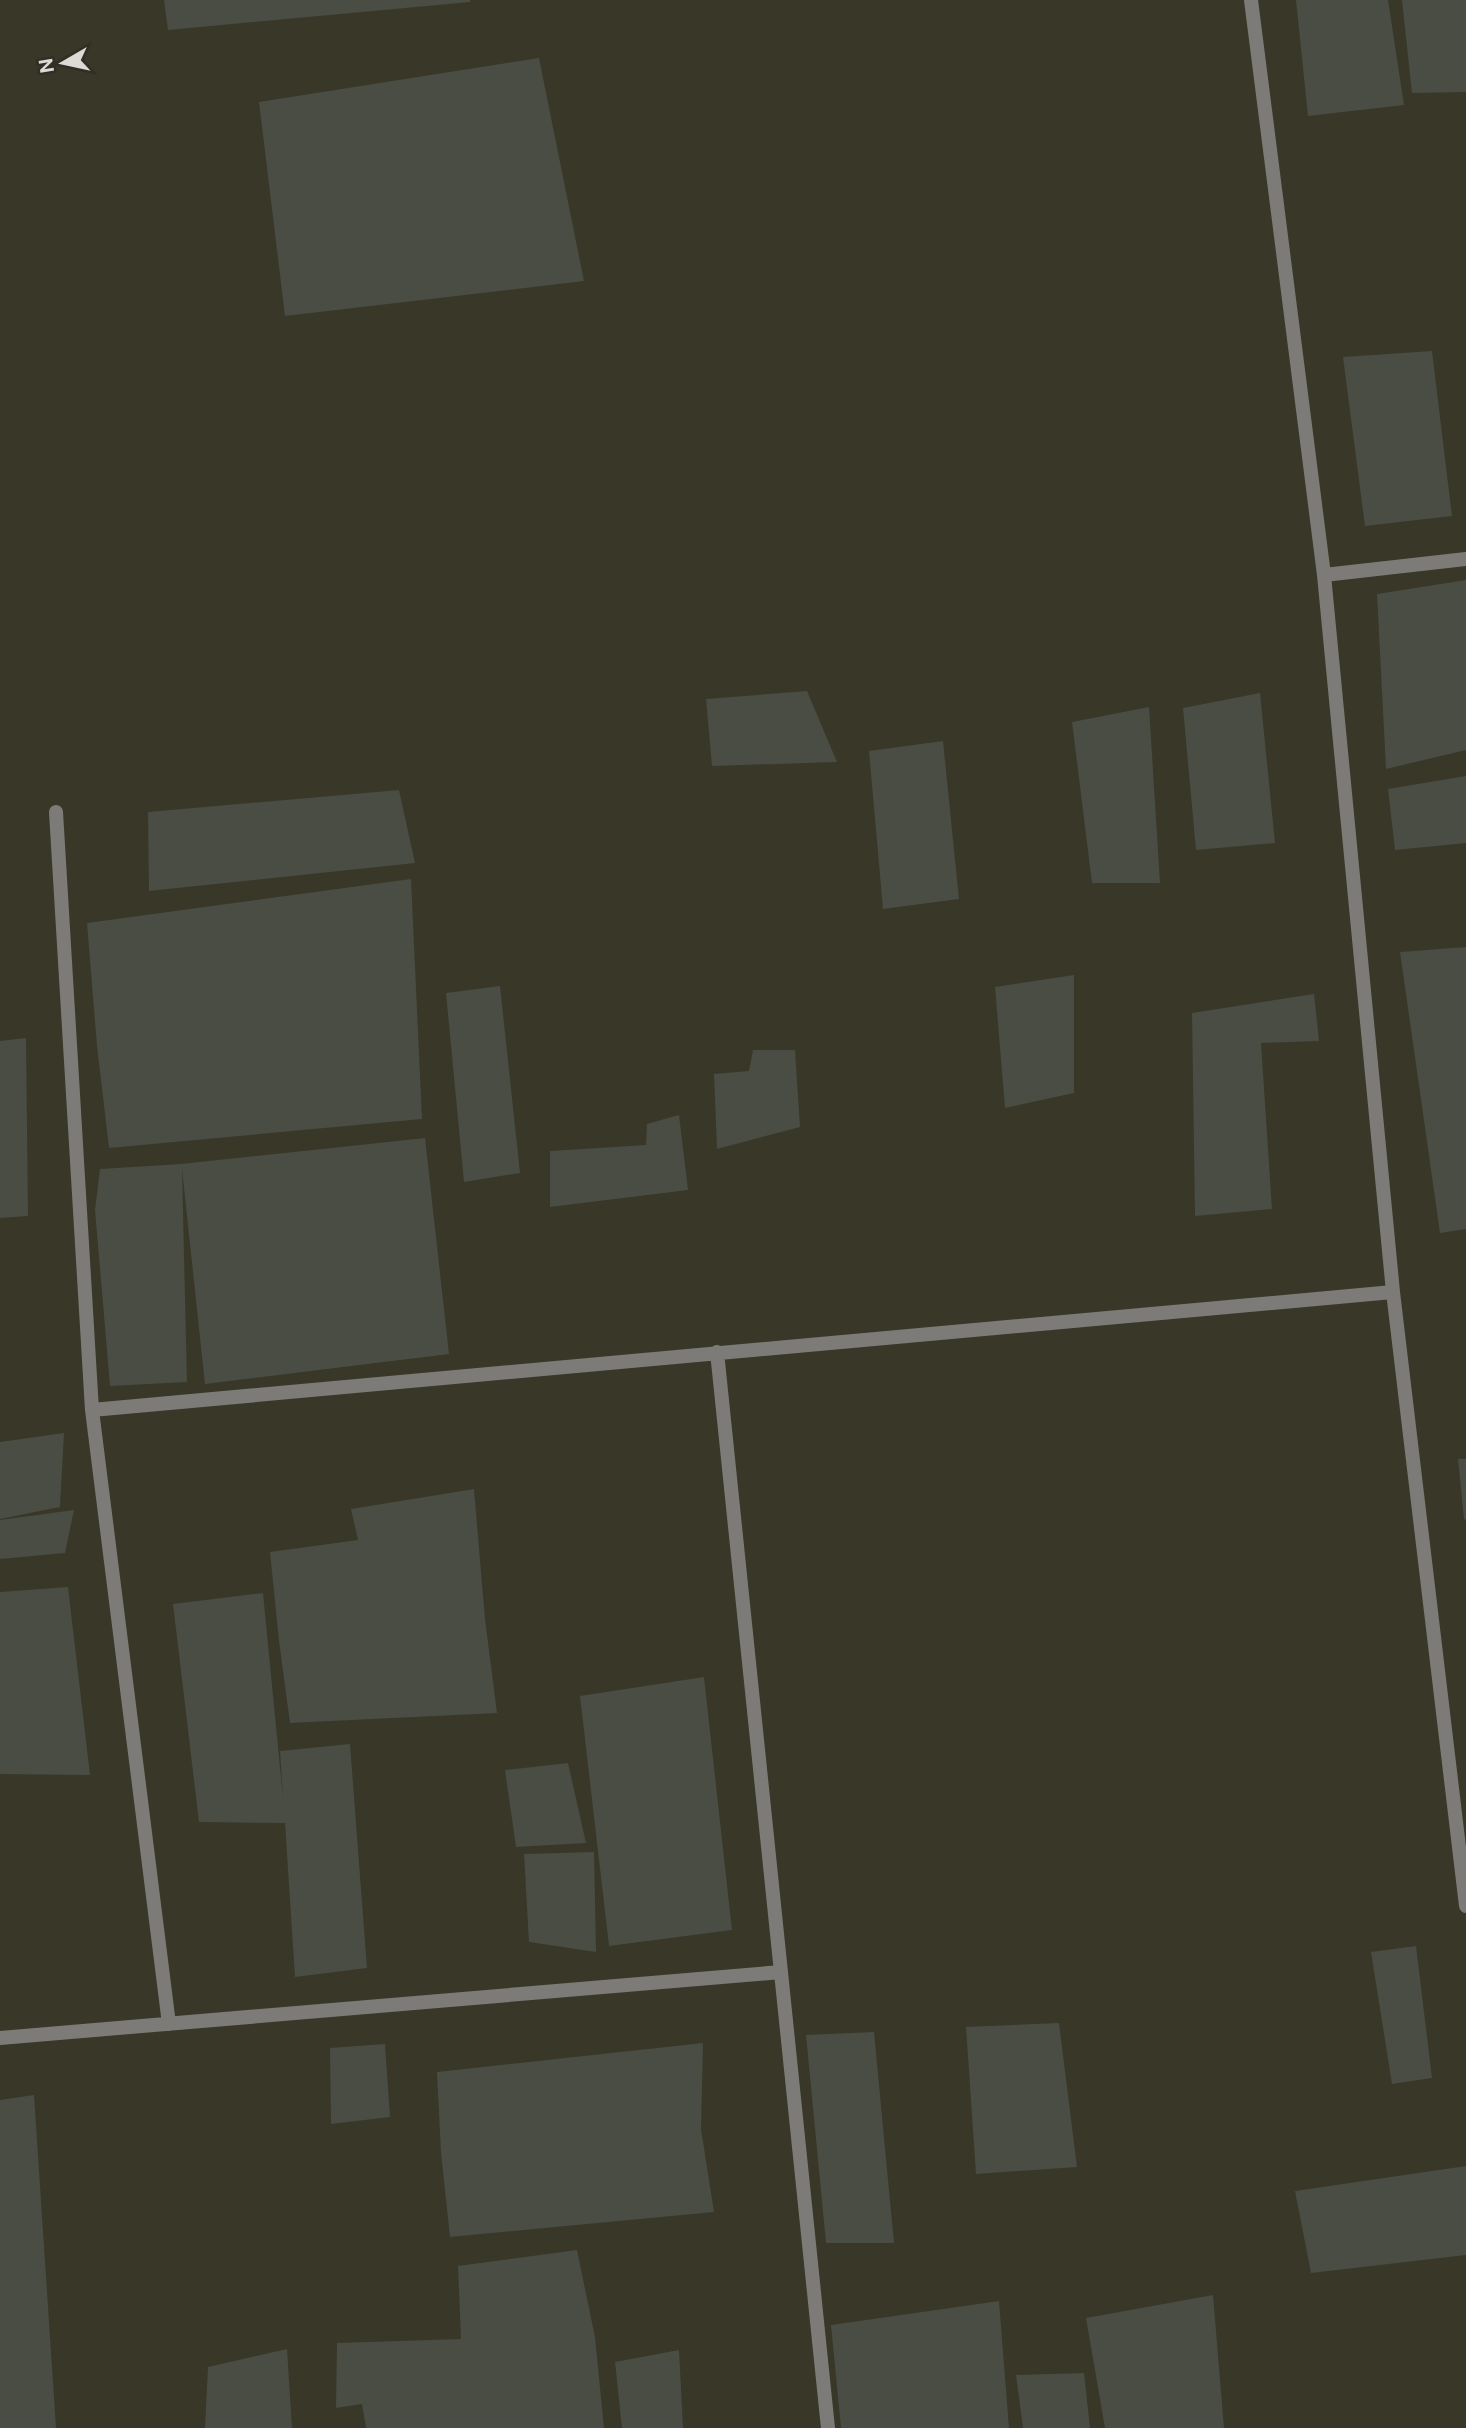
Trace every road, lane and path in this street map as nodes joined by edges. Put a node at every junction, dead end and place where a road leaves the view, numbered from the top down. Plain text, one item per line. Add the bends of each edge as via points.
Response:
1 (1251, 0) edge
2 (1466, 559) edge
3 (1324, 575) junction
4 (56, 812) dead end
5 (1393, 1292) junction
6 (717, 1352) junction
7 (92, 1410) junction
8 (1466, 1906) edge
9 (781, 1972) junction
10 (169, 2024) junction
11 (0, 2038) edge
12 (828, 2428) edge

1 - 3 street
2 - 3 street
3 - 5 street
4 - 7 street
5 - 6 street
5 - 8 street
6 - 7 street
6 - 9 street
7 - 10 street
9 - 10 street
9 - 12 street
10 - 11 street

